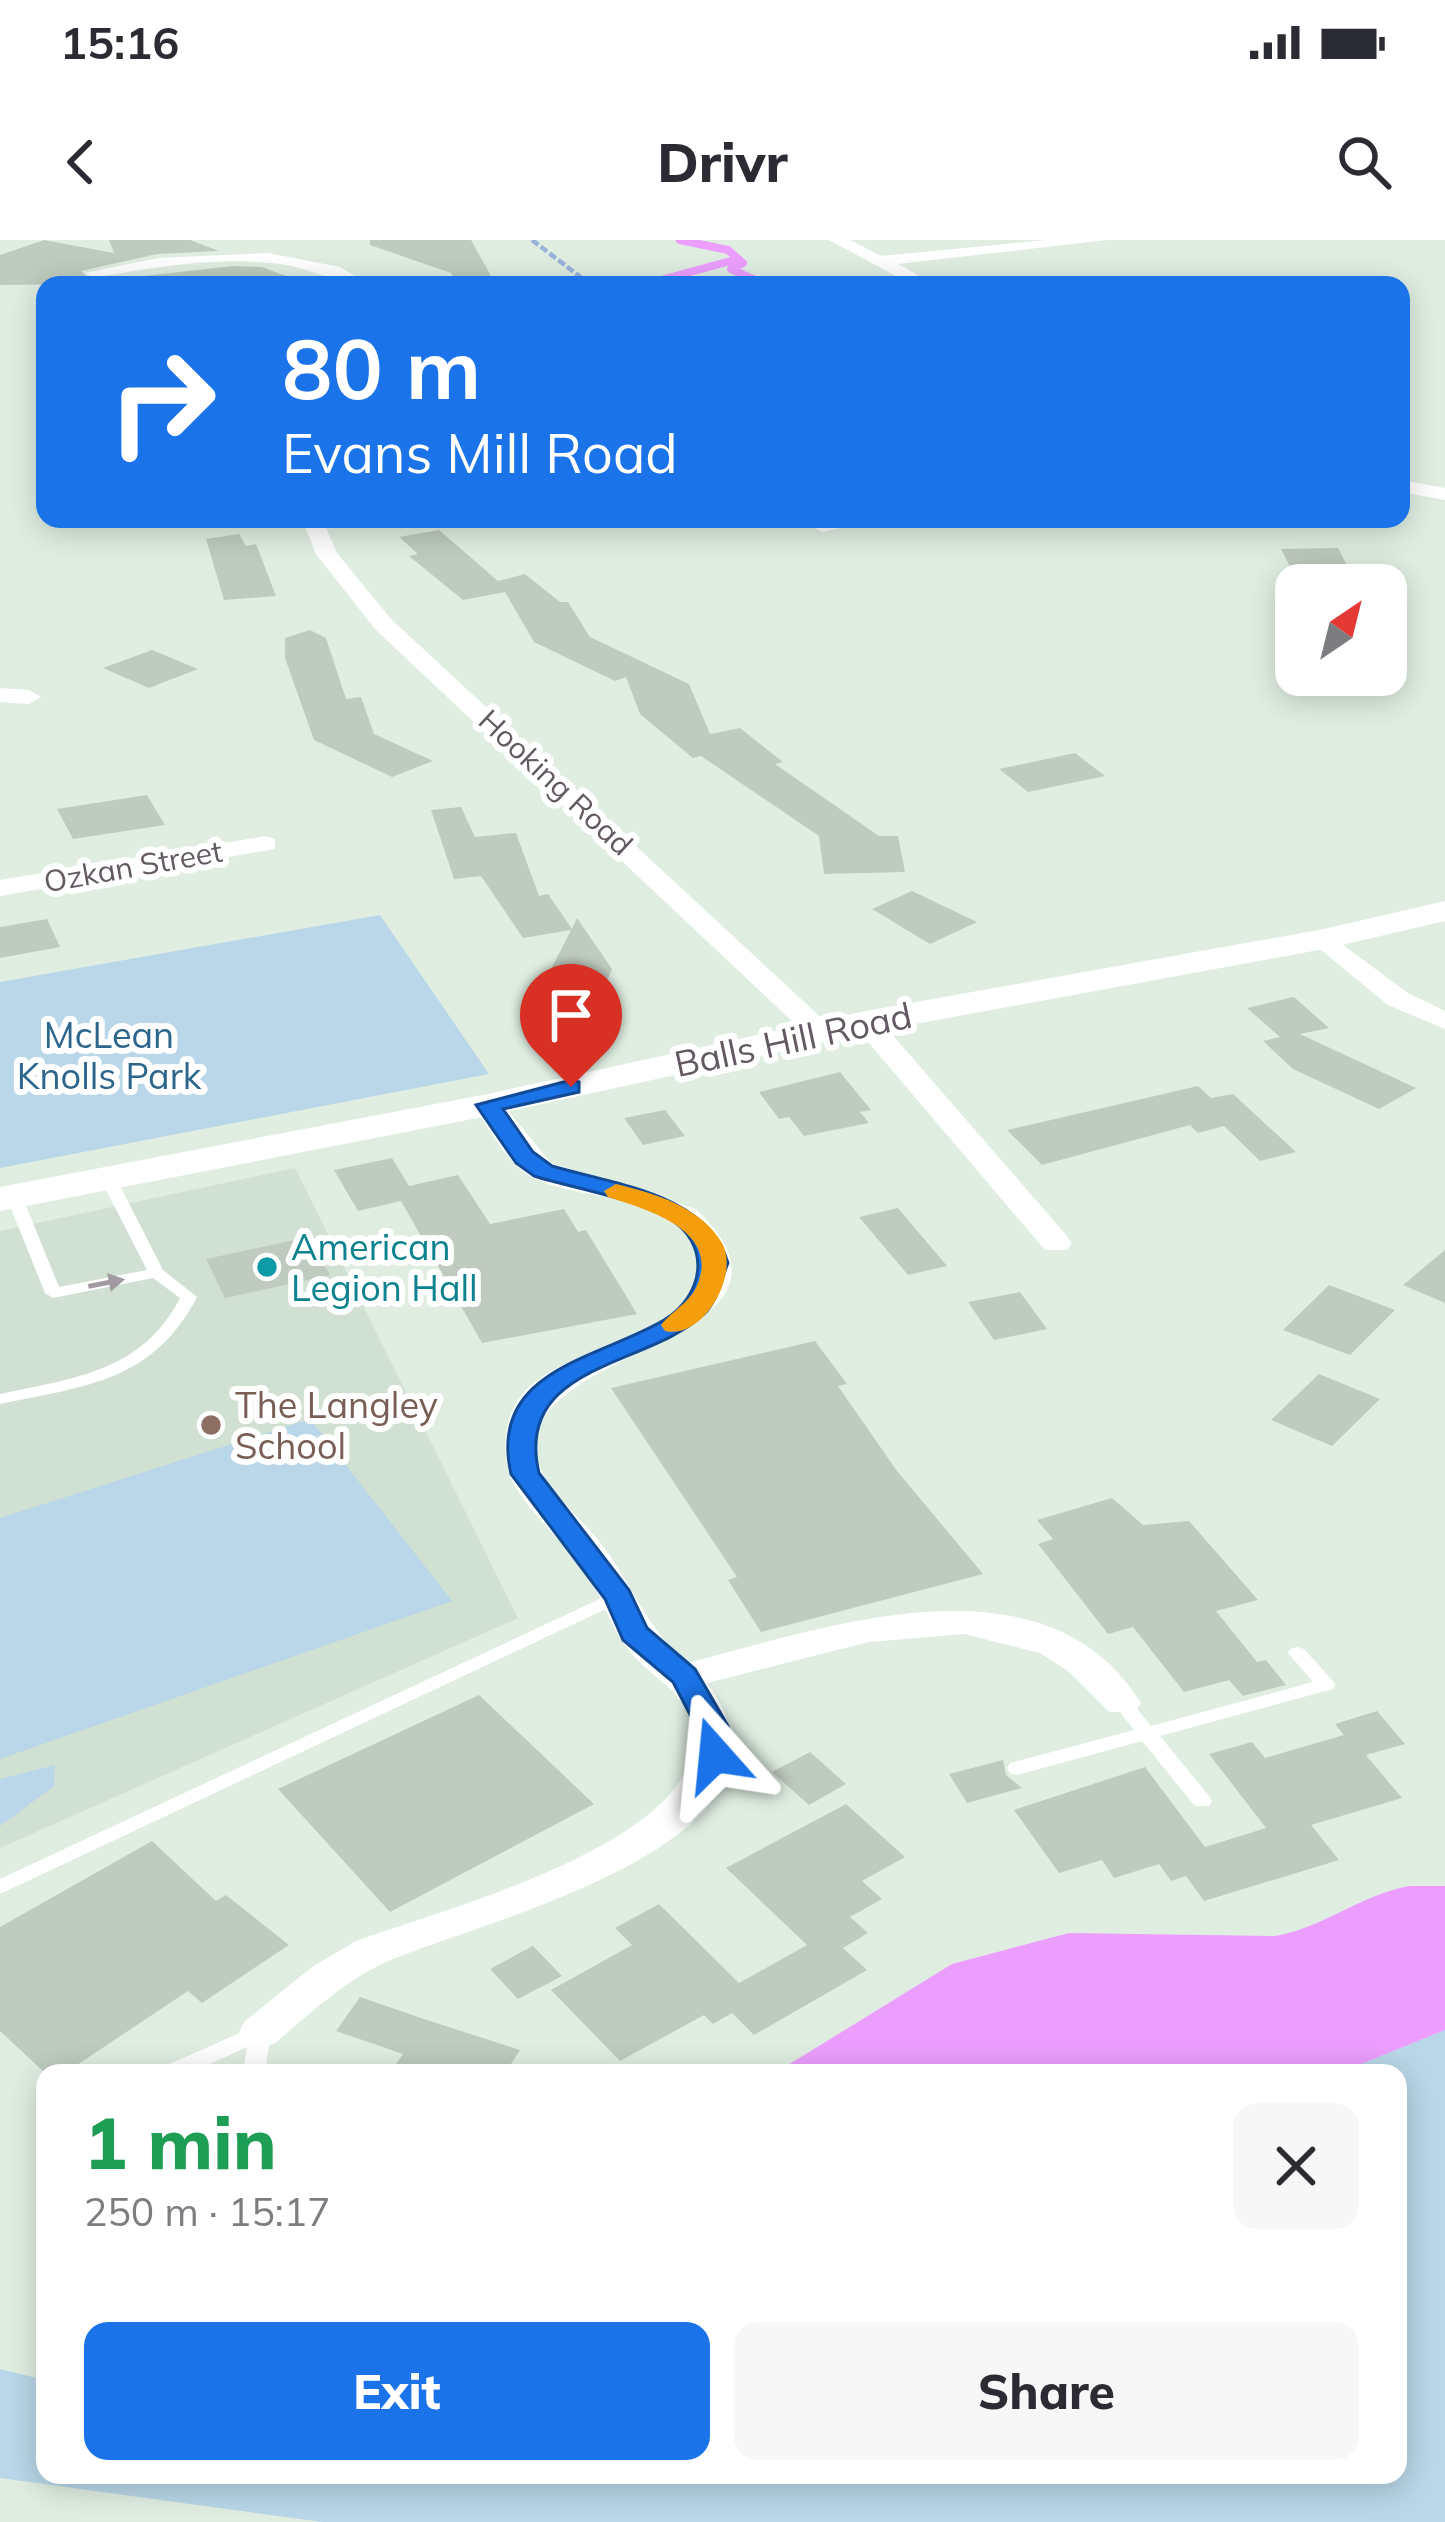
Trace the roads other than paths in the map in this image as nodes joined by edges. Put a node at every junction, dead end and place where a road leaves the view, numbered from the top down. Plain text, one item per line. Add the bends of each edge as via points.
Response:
1 (837, 240) edge
2 (1098, 240) edge
3 (881, 262) junction
4 (94, 273) dead end
5 (345, 276) edge
6 (908, 276) edge
7 (1410, 488) edge
8 (1445, 494) edge
9 (316, 528) edge
10 (0, 695) edge
11 (29, 697) dead end
12 (266, 844) dead end
13 (0, 889) edge
14 (1445, 911) edge
15 (1324, 939) junction
16 (1445, 1021) edge
17 (866, 1022) junction
18 (819, 1031) junction
19 (488, 1105) junction
20 (108, 1178) junction
21 (7, 1197) edge
22 (1056, 1243) dead end
23 (156, 1274) junction
24 (0, 1399) edge
25 (619, 1596) junction
26 (1297, 1653) dead end
27 (685, 1676) junction
28 (1122, 1703) joint
29 (1150, 1732) junction
30 (1017, 1768) dead end
31 (1202, 1801) dead end
32 (0, 1887) edge
33 (260, 2032) junction
34 (191, 2064) edge
35 (255, 2064) edge

1 - 3 street
2 - 3 street
3 - 6 street
4 - 5 street via 177,259 262,257
7 - 8 street
9 - 18 street, Hooking Road via 383,624
10 - 11 street
12 - 13 street, Ozkan Street
14 - 15 street, Balls Hill Road
15 - 16 street via 1370,980
15 - 17 street, Balls Hill Road
17 - 18 street, Balls Hill Road
17 - 22 street
18 - 19 street, Balls Hill Road
19 - 20 street, Balls Hill Road
19 - 25 street via 543,1171 677,1212 710,1244 715,1263 698,1306 673,1326 566,1372 524,1424 525,1474
20 - 21 street, Balls Hill Road
20 - 23 lane
21 -> 23 lane via 53,1293
23 - 24 lane via 190,1298 156,1348 109,1374
25 - 27 street via 634,1633
25 - 32 lane
26 - 29 lane via 1326,1685
27 - 28 street via 901,1625 976,1624 1052,1643
27 - 33 street via 712,1726 715,1755 689,1807 561,1882 364,1955
28 - 29 lane
29 - 30 lane
29 - 31 lane
33 - 34 lane
33 - 35 lane

